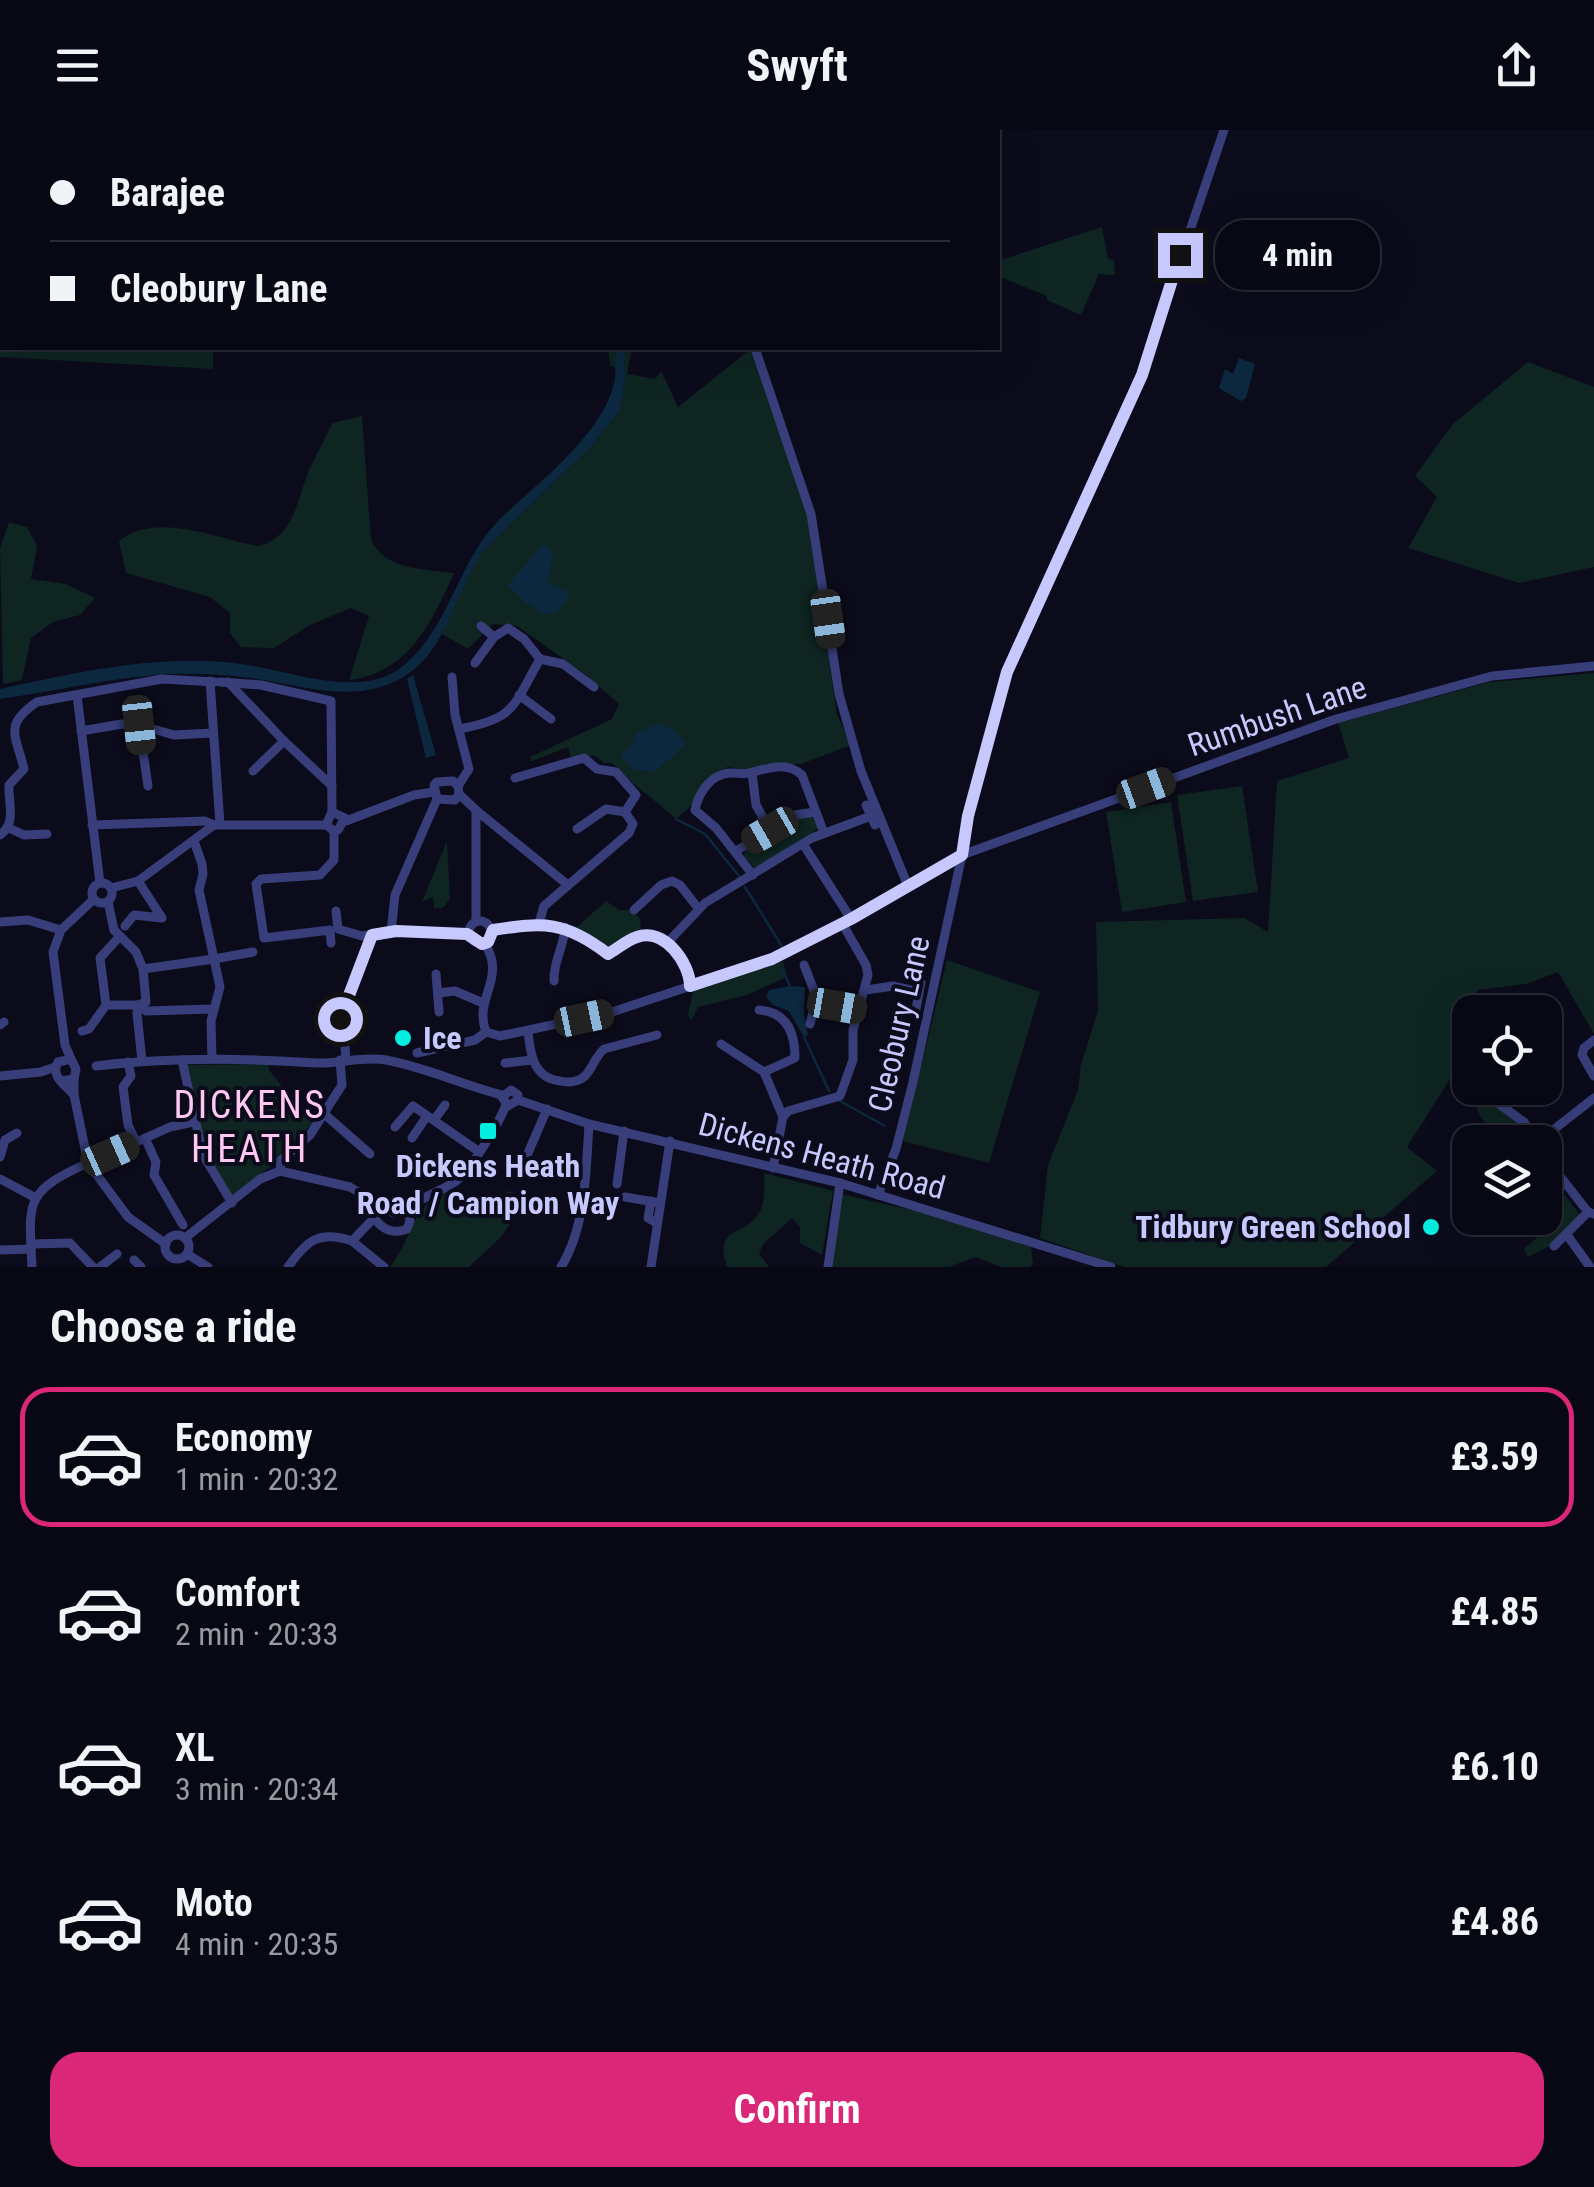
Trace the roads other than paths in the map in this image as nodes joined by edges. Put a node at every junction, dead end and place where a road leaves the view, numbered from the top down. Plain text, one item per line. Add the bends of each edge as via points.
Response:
1 (1224, 130) edge
2 (757, 350) edge
3 (481, 626) dead end
4 (494, 636) junction
5 (540, 659) junction
6 (475, 663) dead end
7 (1594, 666) edge
8 (452, 677) dead end
9 (218, 682) junction
10 (594, 687) dead end
11 (77, 695) junction
12 (519, 695) junction
13 (551, 719) dead end
14 (139, 725) junction
15 (459, 729) junction
16 (82, 731) junction
17 (213, 734) junction
18 (284, 742) junction
19 (252, 771) dead end
20 (752, 773) junction
21 (515, 778) dead end
22 (148, 786) dead end
23 (332, 786) junction
24 (459, 790) junction
25 (436, 795) junction
26 (866, 805) dead end
27 (476, 810) junction
28 (332, 812) junction
29 (626, 812) junction
30 (815, 812) junction
31 (346, 821) junction
32 (217, 824) junction
33 (92, 825) junction
34 (330, 828) junction
35 (578, 829) dead end
36 (770, 830) junction
37 (4, 832) edge
38 (824, 833) junction
39 (47, 834) dead end
40 (194, 841) junction
41 (803, 844) junction
42 (736, 851) junction
43 (962, 855) junction
44 (752, 874) junction
45 (138, 882) junction
46 (100, 883) junction
47 (568, 885) junction
48 (908, 886) junction
49 (111, 888) junction
50 (94, 899) junction
51 (108, 902) junction
52 (698, 908) junction
53 (634, 910) dead end
54 (336, 911) dead end
55 (476, 919) junction
56 (847, 921) junction
57 (0, 922) edge
58 (539, 923) junction
59 (564, 927) junction
60 (61, 930) junction
61 (493, 930) junction
62 (121, 931) junction
63 (390, 932) junction
64 (467, 934) junction
65 (372, 935) junction
66 (668, 942) junction
67 (331, 943) dead end
68 (485, 944) junction
69 (254, 952) dead end
70 (214, 958) junction
71 (804, 965) dead end
72 (143, 969) junction
73 (436, 974) dead end
74 (811, 976) junction
75 (799, 977) dead end
76 (554, 981) dead end
77 (690, 986) junction
78 (866, 990) junction
79 (438, 993) junction
80 (484, 1002) junction
81 (106, 1004) junction
82 (138, 1005) junction
83 (815, 1006) junction
84 (916, 1009) dead end
85 (212, 1010) junction
86 (759, 1010) dead end
87 (860, 1010) junction
88 (440, 1012) dead end
89 (810, 1024) dead end
90 (82, 1031) dead end
91 (528, 1031) junction
92 (486, 1032) junction
93 (654, 1032) dead end
94 (1594, 1040) edge
95 (722, 1044) dead end
96 (66, 1045) junction
97 (418, 1053) dead end
98 (71, 1059) junction
99 (212, 1059) junction
100 (182, 1060) junction
101 (343, 1060) junction
102 (532, 1060) junction
103 (142, 1061) junction
104 (128, 1062) junction
105 (505, 1063) dead end
106 (96, 1066) dead end
107 (58, 1072) junction
108 (764, 1072) junction
109 (0, 1076) edge
110 (1594, 1076) edge
111 (74, 1079) junction
112 (74, 1095) junction
113 (1594, 1098) edge
114 (504, 1100) junction
115 (446, 1105) dead end
116 (1500, 1105) edge
117 (547, 1109) junction
118 (322, 1112) junction
119 (783, 1117) junction
120 (431, 1118) junction
121 (193, 1122) junction
122 (590, 1124) junction
123 (1526, 1125) edge
124 (1560, 1125) edge
125 (395, 1126) dead end
126 (624, 1131) junction
127 (17, 1133) dead end
128 (412, 1138) dead end
129 (141, 1140) junction
130 (670, 1142) junction
131 (478, 1152) junction
132 (110, 1154) dead end
133 (370, 1154) dead end
134 (0, 1157) edge
135 (524, 1160) dead end
136 (88, 1163) junction
137 (774, 1168) junction
138 (280, 1170) junction
139 (1562, 1178) edge
140 (0, 1179) edge
141 (618, 1184) dead end
142 (840, 1184) junction
143 (878, 1194) junction
144 (625, 1196) dead end
145 (34, 1197) junction
146 (232, 1202) junction
147 (371, 1202) junction
148 (655, 1202) junction
149 (408, 1212) junction
150 (1591, 1213) edge
151 (374, 1218) junction
152 (183, 1225) dead end
153 (1567, 1234) junction
154 (184, 1238) junction
155 (352, 1241) junction
156 (166, 1244) junction
157 (31, 1246) junction
158 (1554, 1246) dead end
159 (0, 1250) edge
160 (117, 1254) dead end
161 (187, 1254) junction
162 (170, 1256) junction
163 (32, 1267) edge
164 (92, 1267) edge
165 (100, 1267) edge
166 (164, 1267) edge
167 (208, 1267) edge
168 (288, 1267) edge
169 (384, 1267) edge
170 (561, 1267) edge
171 (651, 1267) edge
172 (828, 1267) edge
173 (1111, 1267) edge
174 (1590, 1267) edge

1 - 43 street, Cleobury Lane via 1142,375 1007,672
2 - 48 street via 812,514 839,694 860,771
3 - 4 street
4 - 5 street via 514,630
4 - 6 street
5 - 10 street via 563,664
5 - 12 street
7 - 43 street, Rumbush Lane via 1492,676 1336,718
8 - 15 street
9 - 11 street via 162,679
9 - 17 street
9 - 18 street
9 - 23 street via 331,700
11 - 16 street
11 - 37 street via 38,702 16,720 30,769 9,784
12 - 13 street
12 - 15 street via 505,716
14 - 16 street
14 - 17 street via 174,735
14 - 22 street
15 - 24 street via 469,769
16 - 33 street
17 - 32 street
18 - 19 street
18 - 23 street
20 - 30 street via 762,767 796,770
20 - 36 street via 756,804
20 - 42 street via 722,774 695,805
21 - 29 street via 584,758 616,772 636,795
23 - 28 street
24 - 25 street via 455,800
24 - 25 street via 453,782 437,782
24 - 27 street
25 - 31 street via 414,796
25 - 63 street via 395,895
26 - 38 street via 873,821
27 - 47 street
27 - 55 street
28 - 31 street
28 - 34 street
29 - 35 street via 606,809
29 - 47 street via 633,824 629,834
30 - 36 street via 782,817
30 - 38 street
31 - 34 street
32 - 33 street
32 - 34 street
32 - 40 street
33 - 46 street
34 - 67 street via 334,860 320,875 256,884 264,938 330,930
36 - 42 street
37 - 39 street
38 - 41 street
40 - 45 street
40 - 70 street
41 - 44 street
41 - 56 street
42 - 44 street
43 - 48 street, Rumbush Lane
43 - 143 street, Cleobury Lane via 913,1082
44 - 52 street
45 - 49 street
45 - 62 street via 162,918 134,916
46 - 49 street
46 - 50 street via 92,889
47 - 58 street via 544,906
48 - 56 street, Rumbush Lane
49 - 51 street
50 - 51 street
50 - 60 street
51 - 62 street
52 - 53 street via 683,882 672,881
52 - 66 street
54 - 65 street via 338,930
55 - 61 street
55 - 64 street
56 - 77 street, Rumbush Lane via 772,959
56 - 78 street via 866,965
57 - 60 street via 28,920
58 - 59 street
58 - 61 street
59 - 66 street via 612,956 637,936
59 - 76 street
60 - 96 street via 53,967
61 - 68 street
62 - 72 street
62 - 81 street via 100,958
63 - 64 street
63 - 65 street
64 - 68 street
65 - 101 street via 342,1010
66 - 77 street
68 - 80 street via 494,974
69 - 70 street
70 - 72 street
70 - 85 street via 220,987
71 - 74 street
72 - 82 street via 146,1002
73 - 79 street
74 - 75 street
74 - 83 street
77 - 91 street, Rumbush Lane
78 - 84 street via 920,987
78 - 87 street
79 - 80 street via 455,991
79 - 88 street
80 - 92 street
81 - 82 street
81 - 90 street
82 - 85 street
82 - 103 street
83 - 87 street
83 - 89 street
85 - 99 street
86 - 108 street via 781,1015 796,1053
87 - 119 street via 851,1066 837,1098
91 - 92 street, Rumbush Lane
91 - 102 street
92 - 97 street, Rumbush Lane
93 - 102 street via 604,1049 578,1080 548,1078
94 - 110 street via 1582,1055
95 - 108 street
96 - 98 street
96 - 107 street
98 - 107 street
98 - 111 street
99 - 100 street, Dickens Heath Road
99 - 101 street, Dickens Heath Road
100 - 103 street, Dickens Heath Road
100 - 121 street
101 - 114 street, Dickens Heath Road via 400,1059
101 - 118 street via 342,1086
102 - 105 street
103 - 104 street, Dickens Heath Road
104 - 106 street, Dickens Heath Road
104 - 129 street via 131,1076 122,1086 128,1125
107 - 109 street
107 - 111 street
107 - 112 street
108 - 119 street
111 - 112 street
112 - 136 street
113 - 124 street
114 - 117 street, Dickens Heath Road via 514,1091 518,1100
114 - 131 street
115 - 120 street
116 - 123 street
117 - 122 street, Dickens Heath Road
117 - 135 street
118 - 133 street
118 - 138 street
119 - 137 street
120 - 125 street via 413,1106
120 - 128 street
120 - 131 street
121 - 129 street
121 - 146 street via 203,1155
122 - 126 street, Dickens Heath Road
122 - 170 street via 572,1248
126 - 130 street, Dickens Heath Road
126 - 141 street
127 - 134 street via 5,1140
129 - 132 street
129 - 152 street
130 - 137 street, Dickens Heath Road
130 - 148 street
131 - 149 street via 460,1178
136 - 145 street
136 - 156 street via 128,1217
137 - 142 street, Dickens Heath Road
138 - 146 street
138 - 147 street via 350,1187
139 - 150 street
140 - 145 street
142 - 143 street, Dickens Heath Road
142 - 172 street
143 - 173 street, Dickens Heath Road
144 - 148 street
145 - 157 street
146 - 154 street
147 - 149 street
147 - 151 street
148 - 171 street
149 - 151 street via 410,1221 399,1232
150 - 153 street
151 - 155 street
153 - 158 street
153 - 174 street
154 - 156 street via 174,1236
154 - 161 street
155 - 168 street via 317,1238
155 - 169 street
156 - 162 street
157 - 159 street
157 - 163 street
157 - 164 street via 70,1243
160 - 165 street
161 - 162 street
161 - 167 street
162 - 166 street

